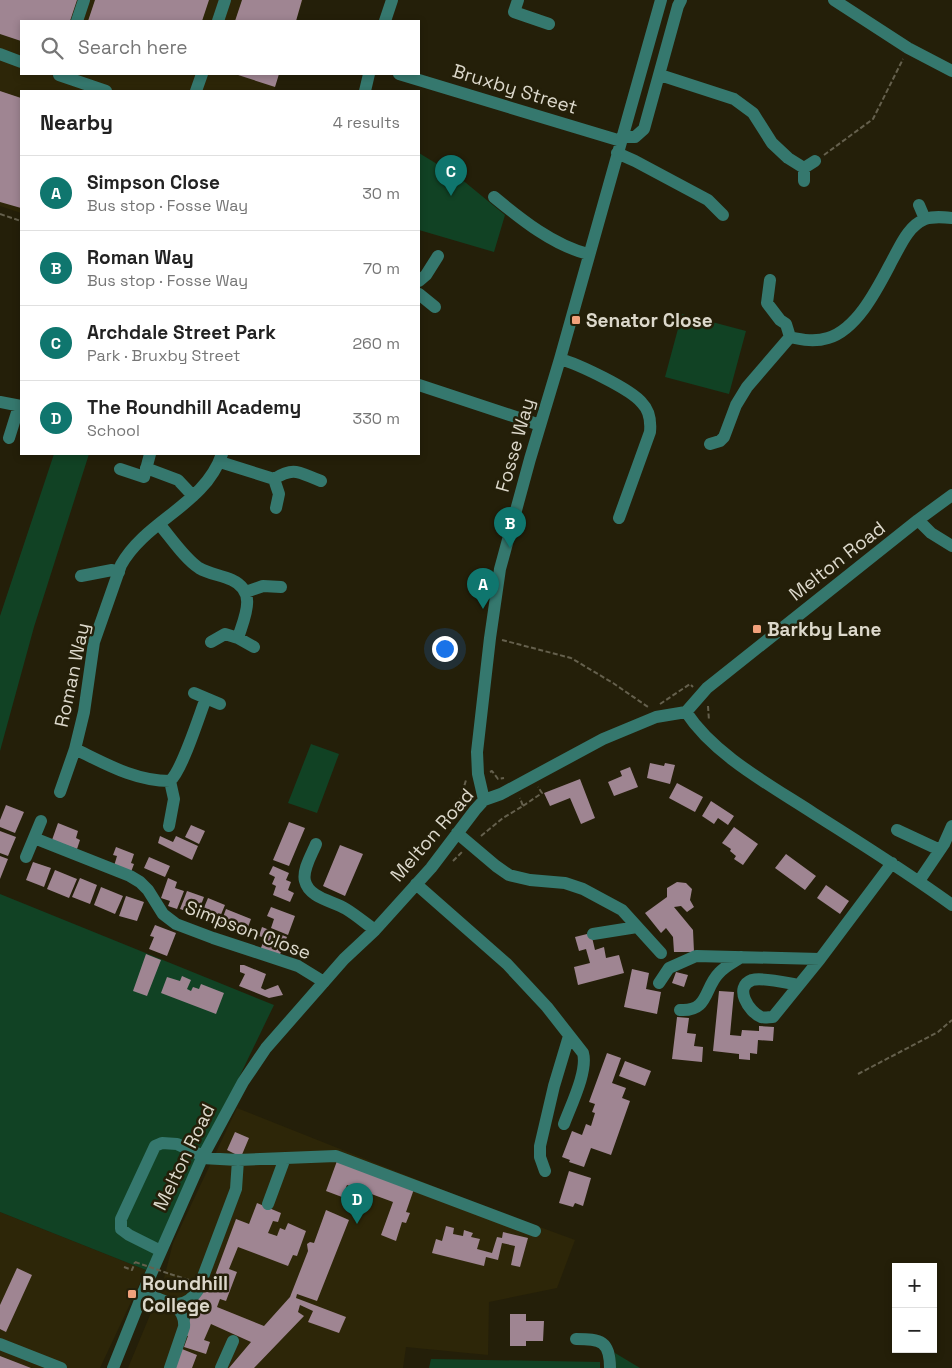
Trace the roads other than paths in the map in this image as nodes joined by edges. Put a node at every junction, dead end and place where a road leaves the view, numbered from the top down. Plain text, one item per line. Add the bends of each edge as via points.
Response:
1 (84, 0) edge
2 (225, 0) edge
3 (392, 0) edge
4 (518, 0) edge
5 (661, 0) edge
6 (681, 0) edge
7 (834, 0) edge
8 (77, 20) edge
9 (218, 20) edge
10 (386, 20) edge
11 (549, 24) dead end
12 (0, 54) edge
13 (20, 62) edge
14 (952, 71) edge
15 (660, 74) junction
16 (61, 75) edge
17 (202, 75) edge
18 (370, 75) edge
19 (403, 75) edge
20 (103, 90) edge
21 (196, 90) edge
22 (365, 90) edge
23 (620, 144) junction
24 (815, 161) road end
25 (494, 197) dead end
26 (920, 205) dead end
27 (723, 215) dead end
28 (952, 218) edge
29 (925, 219) junction
30 (588, 254) junction
31 (438, 256) dead end
32 (420, 280) edge
33 (770, 280) dead end
34 (420, 295) edge
35 (435, 307) dead end
36 (790, 337) junction
37 (560, 359) junction
38 (420, 385) edge
39 (0, 402) edge
40 (20, 406) edge
41 (540, 425) junction
42 (9, 438) dead end
43 (710, 444) dead end
44 (150, 455) edge
45 (221, 458) edge
46 (120, 469) dead end
47 (145, 472) junction
48 (274, 479) junction
49 (321, 481) dead end
50 (952, 495) edge
51 (193, 496) junction
52 (276, 508) dead end
53 (619, 518) dead end
54 (918, 520) junction
55 (160, 524) junction
56 (952, 546) edge
57 (119, 572) junction
58 (81, 576) dead end
59 (281, 587) dead end
60 (246, 592) junction
61 (232, 636) junction
62 (211, 642) dead end
63 (254, 647) dead end
64 (220, 704) dead end
65 (686, 712) junction
66 (75, 750) junction
67 (170, 781) junction
68 (60, 792) dead end
69 (484, 800) junction
70 (41, 821) dead end
71 (169, 826) dead end
72 (952, 826) edge
73 (897, 830) dead end
74 (457, 833) junction
75 (34, 838) junction
76 (316, 844) dead end
77 (945, 848) edge
78 (26, 857) dead end
79 (892, 863) junction
80 (919, 881) junction
81 (416, 884) junction
82 (952, 905) edge
83 (637, 927) junction
84 (374, 930) junction
85 (593, 934) dead end
86 (660, 953) dead end
87 (741, 957) junction
88 (820, 959) junction
89 (324, 982) junction
90 (659, 983) dead end
91 (799, 985) dead end
92 (680, 1010) dead end
93 (569, 1036) junction
94 (564, 1124) dead end
95 (202, 1157) junction
96 (285, 1158) junction
97 (238, 1160) junction
98 (545, 1171) dead end
99 (268, 1204) dead end
100 (535, 1231) dead end
101 (161, 1251) junction
102 (143, 1292) junction
103 (175, 1305) junction
104 (576, 1339) dead end
105 (233, 1341) dead end
106 (0, 1344) edge
107 (61, 1368) edge
108 (113, 1368) edge
109 (170, 1368) edge
110 (221, 1368) edge
111 (610, 1368) edge

1 - 8 street
2 - 9 street
3 - 10 street
4 - 11 street via 514,12
5 - 23 street, Fosse Way
6 - 15 street
7 - 14 street via 908,48
12 - 13 street
15 - 23 street via 644,129
15 - 24 street via 734,99 753,113 772,143 804,174
16 - 20 street
17 - 21 street
18 - 22 street
19 - 23 street, Bruxby Street
23 - 27 street, Bruxby Street via 635,161 708,200
23 - 30 street, Fosse Way
25 - 30 street via 542,233
26 - 29 street
28 - 29 street
29 - 36 street via 910,229 862,313 829,338 807,341
30 - 37 street, Fosse Way
31 - 32 street
33 - 36 street via 767,303 786,324
34 - 35 street
36 - 43 street via 747,387 724,437
37 - 41 street, Fosse Way
37 - 53 street via 633,394 648,413 650,432
38 - 41 street
39 - 40 street
40 - 42 street
41 - 69 street, Fosse Way via 500,569 477,752
44 - 47 street
45 - 48 street
45 - 51 street, Roman Way via 204,486
46 - 47 street
47 - 51 street via 178,480
48 - 49 street via 287,471 294,471
48 - 52 street via 279,494
50 - 54 street, Melton Road
51 - 55 street, Roman Way
54 - 56 street
54 - 65 street, Melton Road via 707,688
55 - 57 street, Roman Way via 128,554
55 - 60 street via 198,568 232,580
57 - 58 street via 112,570
57 - 66 street, Roman Way via 94,642
59 - 60 street via 263,586
60 - 61 street via 248,607
61 - 62 street
61 - 63 street
64 - 67 street via 200,696 180,767
65 - 69 street, Melton Road via 656,717 603,739
65 - 79 street via 696,728 719,750
66 - 67 street via 142,778
66 - 68 street, Roman Way
67 - 71 street via 174,799
69 - 74 street, Melton Road
70 - 75 street
72 - 77 street
73 - 77 street
74 - 81 street, Melton Road
74 - 83 street via 508,874 583,889 622,910
75 - 78 street
75 - 89 street, Simpson Close via 140,882 163,914 176,924 287,962
76 - 84 street via 304,880 309,889 346,909
77 - 80 street
79 - 80 street
79 - 88 street
80 - 82 street
81 - 84 street, Melton Road
81 - 93 street via 507,964
83 - 85 street
83 - 86 street
84 - 89 street, Melton Road
87 - 88 street
87 - 90 street via 696,956 669,968
87 - 92 street via 718,973 696,1008
88 - 91 street
89 - 95 street, Melton Road via 266,1048 243,1082
93 - 94 street via 585,1060
93 - 98 street via 540,1146
95 - 97 street
95 - 101 street, Melton Road
95 - 101 street via 176,1144 155,1146 121,1219 121,1229
96 - 97 street
96 - 99 street
96 - 100 street via 336,1156
97 - 103 street via 236,1189 198,1290 187,1302
101 - 102 street, Melton Road
102 - 103 street
102 - 108 street, Melton Road
103 - 109 street via 185,1321
104 - 111 street via 595,1339 607,1347
105 - 110 street
106 - 107 street

